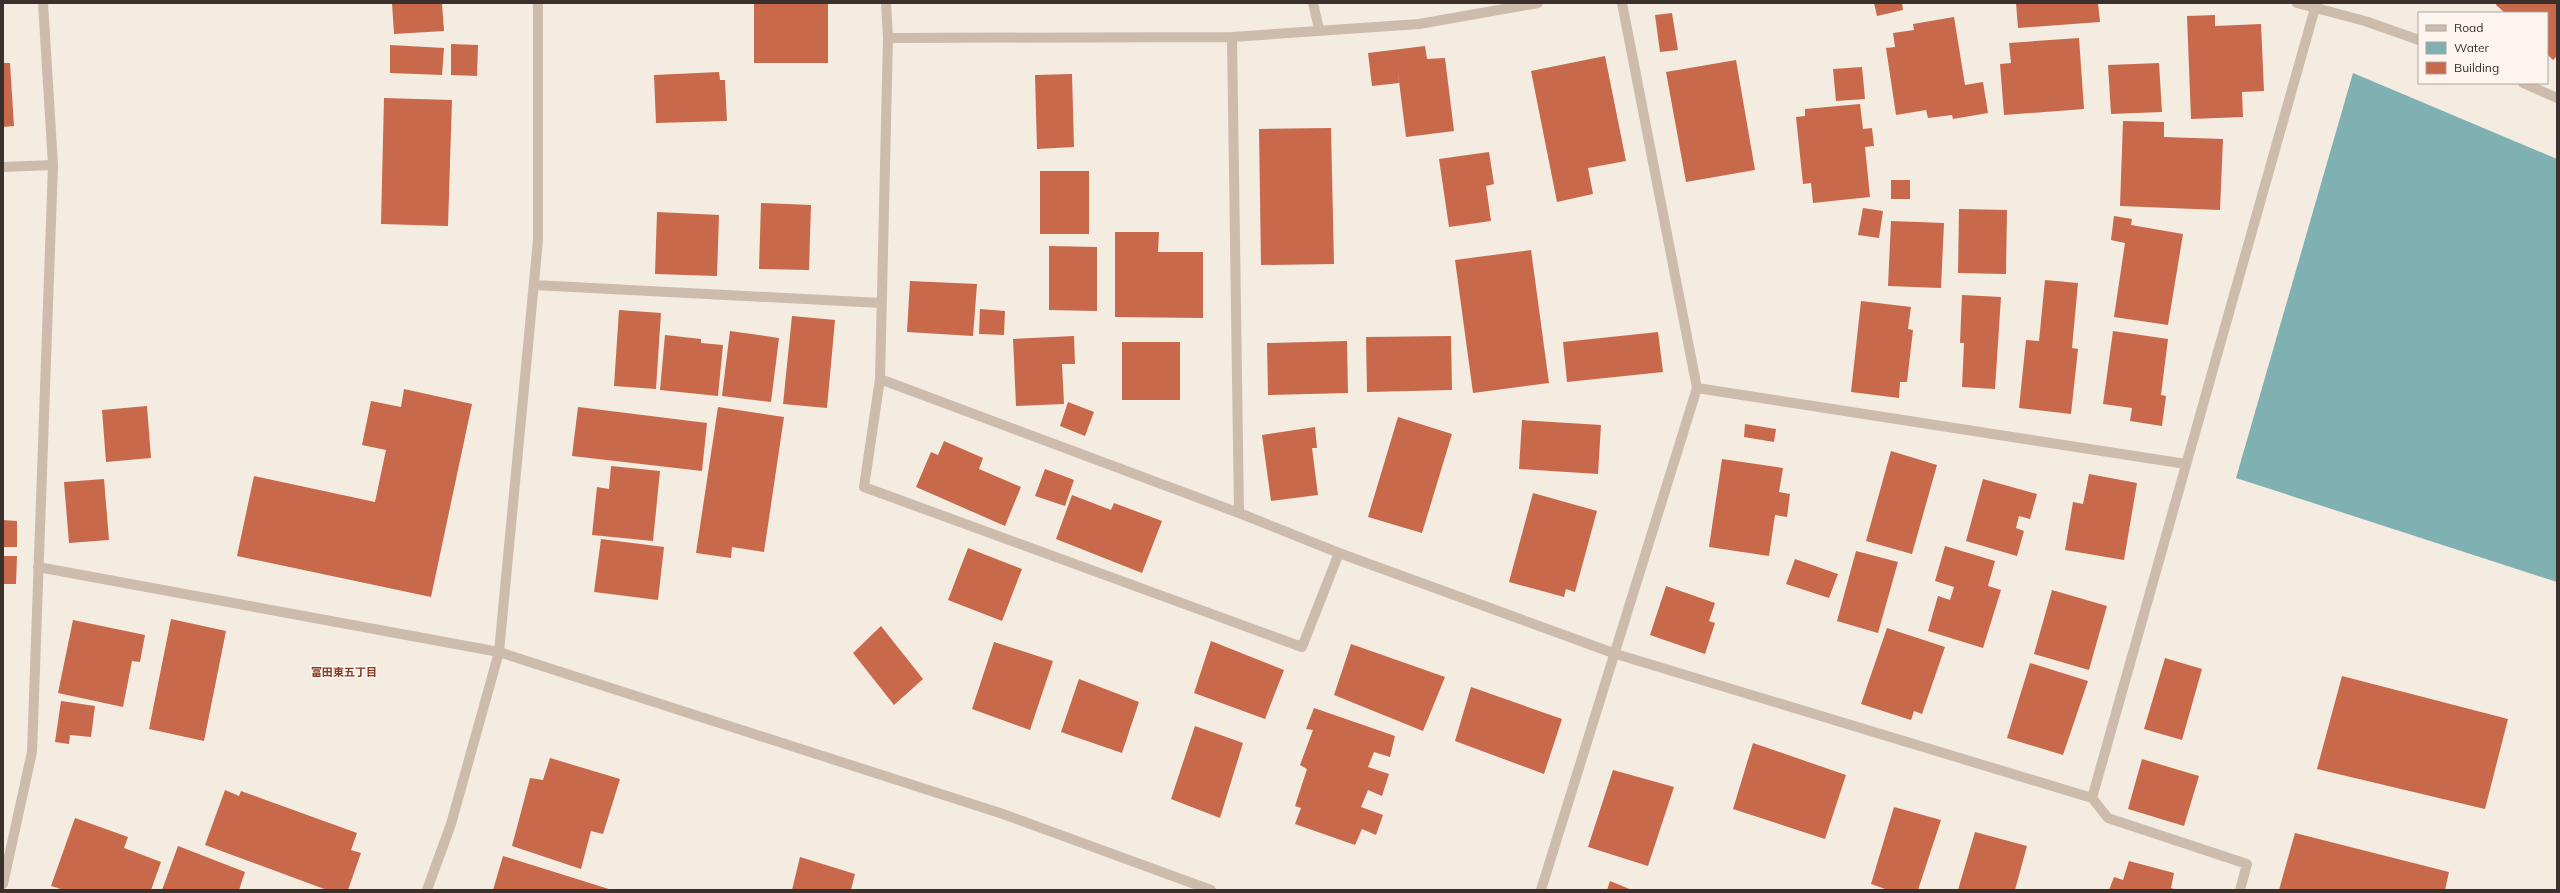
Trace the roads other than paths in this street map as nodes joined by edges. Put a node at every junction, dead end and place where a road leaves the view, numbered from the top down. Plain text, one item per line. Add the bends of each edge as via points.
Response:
1 (43, 3) edge
2 (538, 3) edge
3 (886, 3) edge
4 (1313, 3) edge
5 (1538, 3) edge
6 (1622, 3) edge
7 (2297, 3) edge
8 (2315, 8) junction
9 (1319, 29) junction
10 (1232, 37) junction
11 (888, 38) junction
12 (2418, 40) edge
13 (2525, 84) edge
14 (2557, 98) edge
15 (53, 165) junction
16 (3, 167) edge
17 (534, 285) junction
18 (881, 303) junction
19 (880, 379) junction
20 (1697, 388) junction
21 (2186, 464) junction
22 (1239, 513) junction
23 (1339, 553) junction
24 (38, 567) junction
25 (499, 652) junction
26 (1616, 654) junction
27 (2092, 798) junction
28 (3, 884) edge
29 (428, 890) edge
30 (1211, 890) edge
31 (1541, 890) edge
32 (2240, 890) edge

1 - 15 street
2 - 17 street via 538,240
3 - 11 street
4 - 9 street
5 - 9 street via 1419,24
6 - 20 street
7 - 8 street
8 - 12 street via 2365,21
8 - 21 street
9 - 10 street
10 - 11 street
10 - 22 street
11 - 18 street
13 - 14 street
15 - 16 street
15 - 24 street
17 - 18 street
17 - 25 street
18 - 19 street
19 - 22 street
19 - 23 street via 864,486 1302,647
20 - 21 street
20 - 26 street
21 - 27 street
22 - 23 street
23 - 26 street
24 - 25 street
24 - 28 street via 32,752
25 - 29 street via 451,824
25 - 30 street via 1003,814
26 - 27 street
26 - 31 street
27 - 32 street via 2108,818 2246,864

